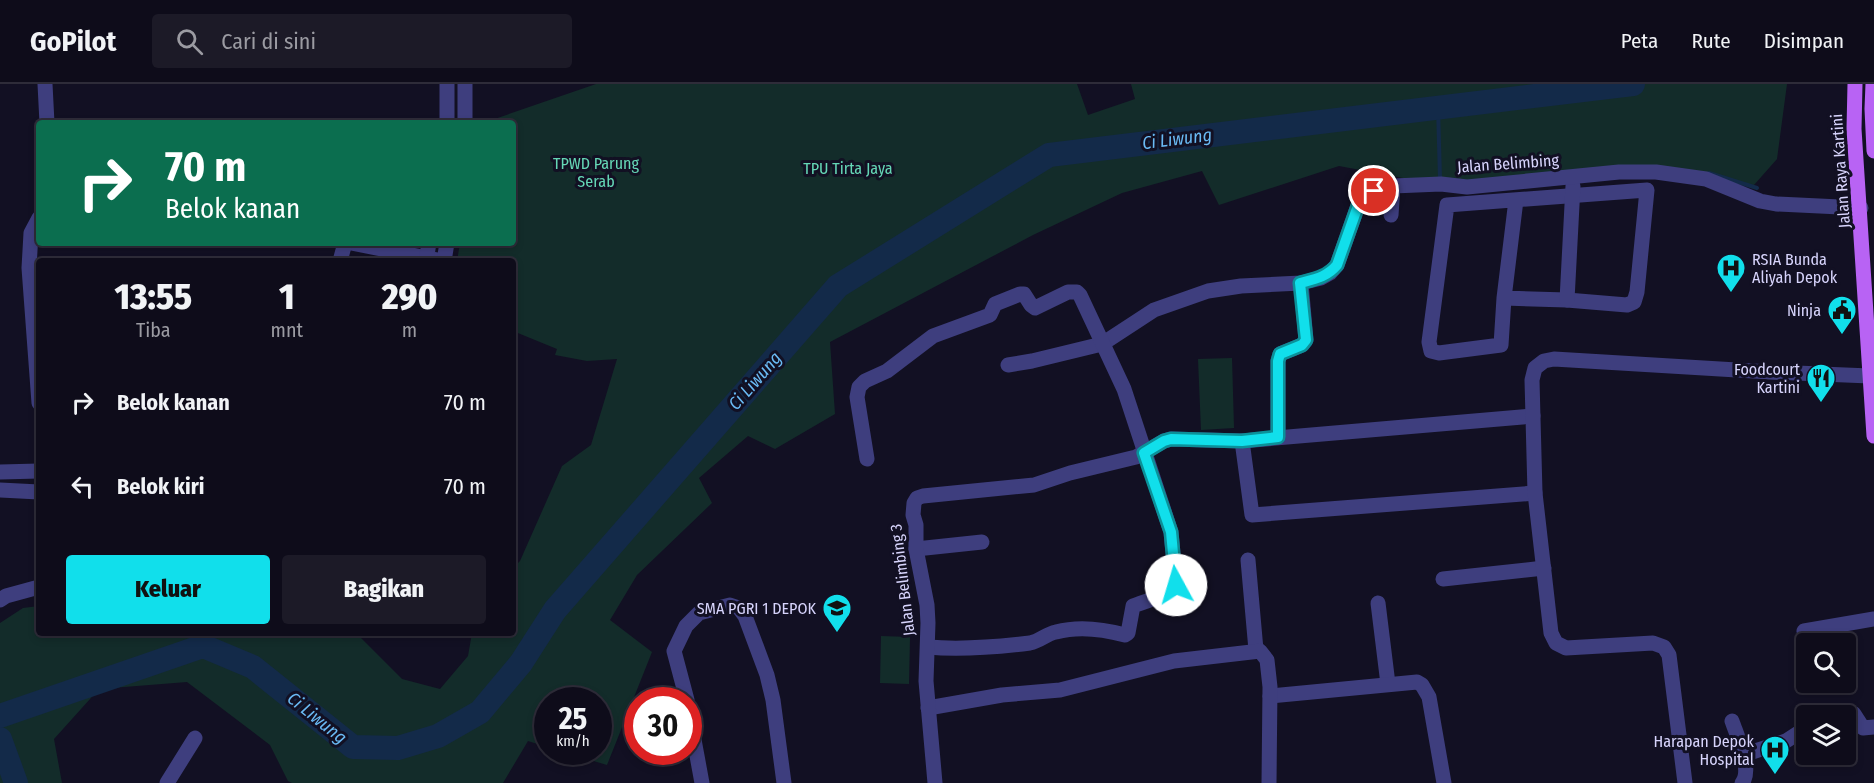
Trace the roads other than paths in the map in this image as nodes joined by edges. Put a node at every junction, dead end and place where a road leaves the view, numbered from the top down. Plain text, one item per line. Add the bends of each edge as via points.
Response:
1 (45, 84) edge
2 (447, 84) edge
3 (465, 84) edge
4 (1855, 84) edge
5 (1873, 84) edge
6 (47, 120) edge
7 (447, 120) edge
8 (465, 120) edge
9 (1874, 151) edge
10 (1589, 175) junction
11 (1572, 177) junction
12 (1393, 186) junction
13 (1590, 194) junction
14 (1574, 195) junction
15 (1516, 200) junction
16 (1861, 208) junction
17 (1391, 215) dead end
18 (36, 223) edge
19 (372, 246) edge
20 (427, 254) edge
21 (1300, 283) junction
22 (1504, 298) junction
23 (1567, 300) junction
24 (1102, 344) junction
25 (36, 362) edge
26 (1008, 365) dead end
27 (1870, 376) junction
28 (1533, 416) junction
29 (1873, 416) edge
30 (1874, 436) edge
31 (1278, 437) junction
32 (1242, 441) junction
33 (1144, 453) junction
34 (867, 459) dead end
35 (36, 471) edge
36 (0, 472) edge
37 (0, 490) edge
38 (36, 492) edge
39 (1535, 493) junction
40 (982, 542) dead end
41 (916, 549) junction
42 (1248, 560) dead end
43 (1544, 568) junction
44 (1443, 579) dead end
45 (36, 588) edge
46 (2, 597) edge
47 (1378, 603) dead end
48 (1874, 619) edge
49 (1804, 631) dead end
50 (928, 647) junction
51 (1256, 650) junction
52 (1388, 684) junction
53 (684, 687) edge
54 (1270, 696) junction
55 (928, 708) junction
56 (1856, 717) edge
57 (1732, 721) dead end
58 (1874, 727) edge
59 (1796, 734) edge
60 (195, 738) dead end
61 (1743, 755) junction
62 (699, 765) edge
63 (167, 783) edge
64 (702, 783) edge
65 (784, 783) edge
66 (935, 783) edge
67 (1269, 783) edge
68 (1444, 783) edge
69 (1685, 783) edge
70 (1742, 783) edge

1 - 6 street
2 - 7 street
3 - 8 street
4 - 16 main road, Jalan Raya Kartini via 1854,129
5 - 9 main road
10 - 11 street, Jalan Belimbing
10 - 13 street
10 - 16 street, Jalan Belimbing via 1656,172 1706,179 1776,204
11 - 12 street, Jalan Belimbing via 1467,187
11 - 14 street
12 - 17 street
12 - 21 street, Jalan Belimbing via 1360,200 1337,265 1330,273
13 - 14 street
13 - 23 street via 1647,190 1637,292 1634,302 1627,305
14 - 15 street
14 - 23 street
15 - 22 street
15 - 22 street via 1446,205 1431,351 1501,345
16 - 27 main road, Jalan Raya Kartini
18 - 25 street via 31,232 29,268
19 - 20 street
21 - 24 street, Jalan Belimbing via 1208,291 1154,310
21 - 31 street via 1306,340 1280,354
22 - 23 street
24 - 26 street, Jalan Belimbing
24 - 33 street via 1124,389
24 - 34 street via 1077,292 1068,292 1035,308 1024,294 995,304 992,314 933,336 859,387
27 - 28 street via 1554,359 1535,368
27 - 29 main road, Jalan Raya Kartini
28 - 31 street
28 - 39 street
29 - 30 main road, Jalan Raya Kartini
31 - 32 street
32 - 33 street via 1171,439
32 - 39 street via 1252,515
33 - 41 street, Jalan Belimbing 3 via 1034,485 920,497 913,508
33 - 50 street via 1171,532 1176,585 1161,596 1132,606 1128,633 1083,629 1057,632 1032,642
35 - 36 street
37 - 38 street
39 - 43 street
40 - 41 street
41 - 50 street, Jalan Belimbing 3 via 927,605
42 - 51 street
43 - 44 street
43 - 69 street via 1549,627 1553,639 1561,646 1653,643 1667,651
45 - 46 street
47 - 52 street
48 - 49 street
50 - 55 street, Jalan Belimbing 3
51 - 54 street via 1264,653 1267,660
51 - 55 street via 1158,664 1060,690
52 - 54 street
52 - 68 street via 1417,682 1426,690
53 - 65 street via 674,651 686,626 710,609 730,605 739,608 769,683
54 - 67 street
55 - 66 street, Jalan Belimbing 3
56 - 58 street via 1863,728
57 - 61 street
59 - 61 street
60 - 63 street
61 - 70 street via 1747,774
62 - 64 street

